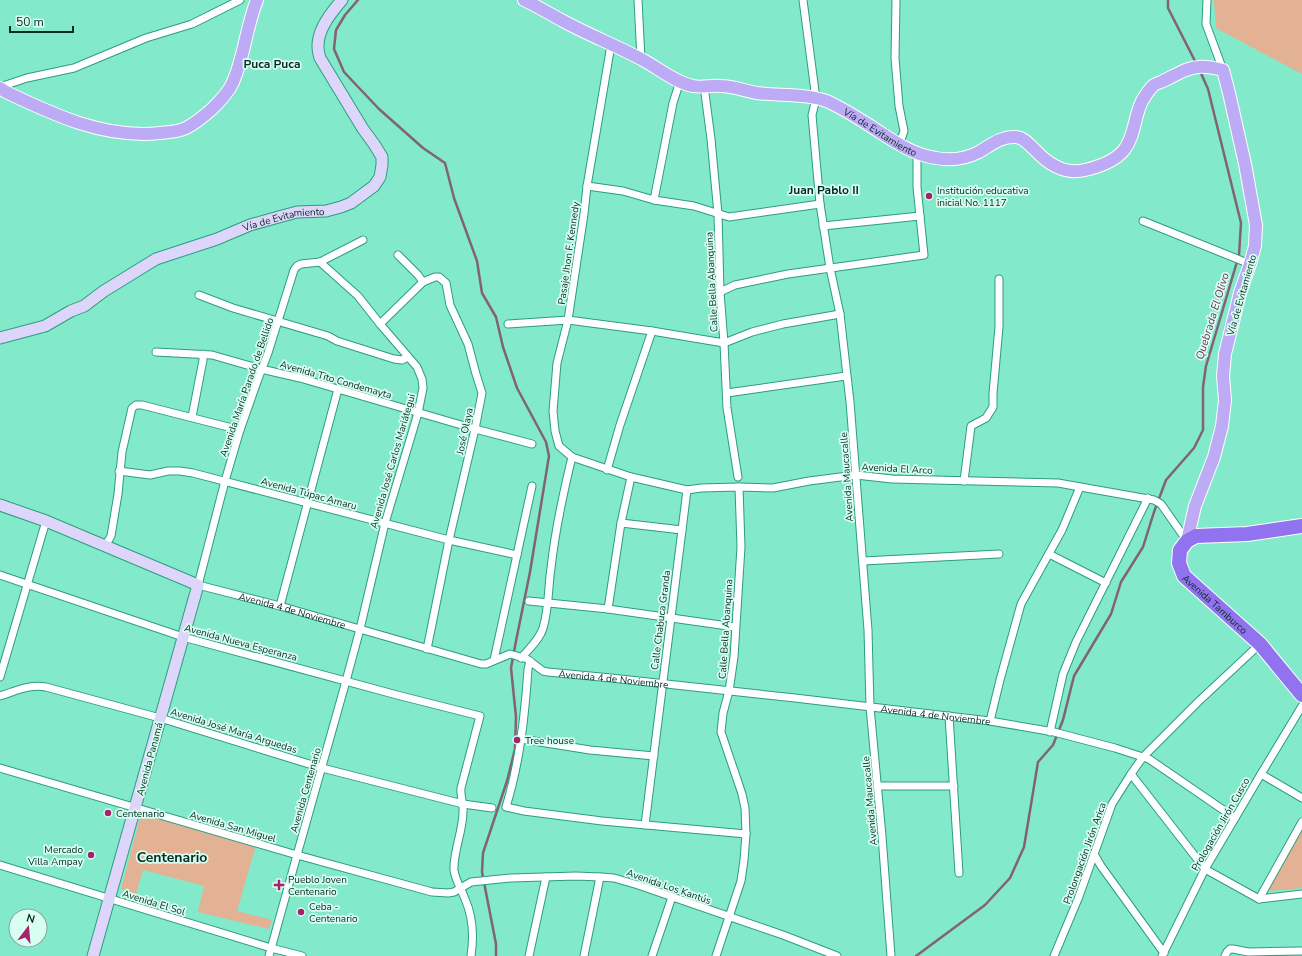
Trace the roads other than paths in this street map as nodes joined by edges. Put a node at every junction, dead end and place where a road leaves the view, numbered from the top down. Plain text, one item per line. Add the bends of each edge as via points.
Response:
1 (240, 0) edge
2 (257, 0) edge
3 (342, 0) edge
4 (524, 0) edge
5 (638, 0) edge
6 (803, 0) edge
7 (896, 0) edge
8 (1207, 0) edge
9 (611, 45) junction
10 (641, 59) junction
11 (1223, 70) junction
12 (680, 81) junction
13 (704, 86) junction
14 (0, 87) edge
15 (816, 99) junction
16 (895, 142) junction
17 (917, 153) junction
18 (588, 186) junction
19 (654, 200) junction
20 (820, 204) junction
21 (718, 214) junction
22 (920, 216) junction
23 (1143, 221) dead end
24 (823, 226) junction
25 (363, 240) dead end
26 (398, 255) dead end
27 (320, 262) junction
28 (1250, 264) junction
29 (830, 268) junction
30 (999, 279) dead end
31 (423, 282) junction
32 (720, 292) junction
33 (199, 295) dead end
34 (840, 314) junction
35 (568, 320) junction
36 (278, 322) junction
37 (380, 324) junction
38 (508, 324) dead end
39 (652, 331) junction
40 (0, 338) edge
41 (724, 343) junction
42 (156, 352) dead end
43 (203, 354) junction
44 (408, 357) junction
45 (261, 369) junction
46 (846, 376) junction
47 (338, 389) junction
48 (727, 393) junction
49 (418, 413) junction
50 (192, 417) junction
51 (475, 429) junction
52 (240, 430) junction
53 (532, 444) dead end
54 (572, 457) junction
55 (608, 470) junction
56 (119, 471) junction
57 (856, 475) junction
58 (630, 477) junction
59 (738, 477) dead end
60 (225, 481) junction
61 (964, 481) junction
62 (532, 486) dead end
63 (739, 487) junction
64 (1080, 487) junction
65 (686, 490) junction
66 (1151, 499) junction
67 (307, 503) junction
68 (0, 505) edge
69 (46, 521) junction
70 (620, 522) junction
71 (385, 523) junction
72 (1302, 526) edge
73 (682, 530) junction
74 (449, 540) junction
75 (1187, 541) junction
76 (105, 546) junction
77 (999, 554) dead end
78 (1050, 554) junction
79 (517, 555) junction
80 (863, 561) junction
81 (0, 575) edge
82 (27, 583) junction
83 (1106, 583) junction
84 (198, 584) junction
85 (529, 601) dead end
86 (548, 603) junction
87 (280, 606) junction
88 (608, 609) junction
89 (671, 618) junction
90 (735, 627) junction
91 (360, 629) junction
92 (183, 637) junction
93 (1260, 644) junction
94 (427, 649) junction
95 (520, 657) junction
96 (494, 660) junction
97 (530, 661) junction
98 (0, 677) edge
99 (346, 681) junction
100 (662, 684) junction
101 (729, 691) junction
102 (1302, 695) edge
103 (0, 696) edge
104 (1302, 706) edge
105 (870, 707) junction
106 (950, 716) junction
107 (160, 718) junction
108 (990, 721) junction
109 (1052, 732) junction
110 (522, 739) junction
111 (654, 756) junction
112 (1143, 757) junction
113 (0, 768) edge
114 (322, 768) junction
115 (1131, 774) junction
116 (1261, 774) junction
117 (877, 786) junction
118 (954, 786) junction
119 (1302, 798) edge
120 (463, 804) junction
121 (136, 808) junction
122 (492, 808) dead end
123 (1235, 818) junction
124 (1302, 822) edge
125 (645, 825) junction
126 (746, 834) junction
127 (1094, 854) junction
128 (297, 855) junction
129 (0, 865) edge
130 (1205, 869) junction
131 (959, 873) dead end
132 (546, 876) junction
133 (600, 877) junction
134 (477, 881) joint
135 (461, 888) junction
136 (1302, 894) edge
137 (672, 897) junction
138 (110, 899) junction
139 (1260, 899) junction
140 (729, 917) junction
141 (271, 948) junction
142 (1302, 951) edge
143 (1163, 954) edge
144 (1274, 954) edge
145 (93, 956) edge
146 (269, 956) edge
147 (302, 956) edge
148 (471, 956) edge
149 (529, 956) edge
150 (584, 956) edge
151 (652, 956) edge
152 (716, 956) edge
153 (837, 956) edge
154 (891, 956) edge
155 (1054, 956) edge
156 (1225, 956) edge

1 - 14 street via 192,24 146,38 74,68 27,78
2 - 14 main road via 232,85 207,114 178,131 136,134 86,125 6,92
3 - 40 main road, Vía de Evitamiento via 324,24 318,52 382,157 380,177 374,186 341,207 326,211 297,212 250,225 156,259 84,306 45,326
4 - 9 main road, Vía de Evitamiento
5 - 10 street
6 - 15 street, Avenida Maucacalle
7 - 16 street via 895,58 904,130 902,137
8 - 11 street via 1206,24
9 - 10 main road, Vía de Evitamiento
9 - 18 street, Pasaje Jhon F. Kennedy
10 - 12 main road, Vía de Evitamiento
11 - 17 main road, Vía de Evitamiento via 1197,67 1155,85 1142,102 1132,134 1123,152 1109,161 1085,170 1066,170 1055,166 1024,139 1015,137 999,140 979,152 958,159 933,158
11 - 28 main road, Vía de Evitamiento via 1256,225 1255,246
12 - 13 main road, Vía de Evitamiento via 693,86
12 - 19 street via 673,103
13 - 15 main road, Vía de Evitamiento via 729,86 759,93
13 - 21 street, Calle Bella Abanquina
15 - 16 main road, Vía de Evitamiento via 828,102 862,120
15 - 20 street, Avenida Maucacalle via 812,115
16 - 17 main road, Vía de Evitamiento
17 - 22 street
18 - 19 street via 623,191
18 - 35 street, Pasaje Jhon F. Kennedy
19 - 21 street via 694,206
20 - 21 street via 729,218
20 - 24 street, Avenida Maucacalle
21 - 32 street, Calle Bella Abanquina
22 - 24 street
22 - 29 street via 924,255
23 - 28 street
24 - 29 street, Avenida Maucacalle
25 - 27 street, Avenida María Parado de Bellido
26 - 31 street
27 - 36 street, Avenida María Parado de Bellido via 301,264 294,270
27 - 37 street, Avenida José Carlos Mariátegui via 358,296
28 - 75 main road, Vía de Evitamiento via 1225,354 1225,400 1221,434 1195,506
29 - 32 street via 735,285
29 - 34 street, Avenida Maucacalle
30 - 61 street via 999,327 993,407 986,418 971,426
31 - 37 street
31 - 51 street, José Olaya via 439,277 446,283 450,304 468,344 482,392
32 - 41 street, Calle Bella Abanquina
33 - 36 street
34 - 41 street via 752,332
34 - 46 street, Avenida Maucacalle
35 - 38 street
35 - 39 street
35 - 54 street, Pasaje Jhon F. Kennedy via 558,364 553,411 559,446
36 - 44 street via 394,359 402,360
36 - 45 street, Avenida María Parado de Bellido
37 - 44 street, Avenida José Carlos Mariátegui
39 - 41 street
39 - 55 street via 620,425
41 - 48 street, Calle Bella Abanquina
42 - 43 street, Avenida Tito Condemayta
43 - 45 street, Avenida Tito Condemayta
43 - 50 street
44 - 49 street, Avenida José Carlos Mariátegui via 417,367 422,379 423,388
45 - 47 street, Avenida Tito Condemayta
45 - 52 street, Avenida María Parado de Bellido
46 - 48 street
46 - 57 street, Avenida Maucacalle
47 - 49 street, Avenida Tito Condemayta
47 - 67 street
48 - 59 street, Calle Bella Abanquina
49 - 51 street, Avenida Tito Condemayta
49 - 71 street, Avenida José Carlos Mariátegui
50 - 52 street
50 - 56 street via 136,405 132,408
51 - 53 street, Avenida Tito Condemayta
51 - 74 street, José Olaya
52 - 60 street, Avenida María Parado de Bellido
54 - 55 street, Avenida El Arco
54 - 86 street via 557,528
55 - 58 street, Avenida El Arco
56 - 60 street, Avenida Túpac Amaru via 150,475 180,471
56 - 76 street via 111,536
57 - 61 street, Avenida El Arco
57 - 63 street, Avenida El Arco via 773,488
57 - 80 street, Avenida Maucacalle
58 - 65 street, Avenida El Arco
58 - 70 street
60 - 67 street, Avenida Túpac Amaru
60 - 84 street, Avenida María Parado de Bellido
61 - 64 street, Avenida El Arco via 1058,483
62 - 79 street
63 - 65 street, Avenida El Arco
63 - 90 street, Calle Bella Abanquina via 741,546
64 - 66 street, Avenida El Arco
64 - 78 street
65 - 73 street, Calle Chabuca Granda
66 - 75 street via 1161,504
66 - 83 street
67 - 71 street, Avenida Túpac Amaru
67 - 87 street
68 - 69 main road, Avenida 4 de Noviembre
69 - 76 main road, Avenida 4 de Noviembre
69 - 82 street
70 - 73 street
70 - 88 street
71 - 74 street, Avenida Túpac Amaru
71 - 91 street, Avenida José Carlos Mariátegui
72 - 75 highway via 1247,534 1196,536
73 - 89 street, Calle Chabuca Granda
74 - 79 street, Avenida Túpac Amaru
74 - 94 street, José Olaya
75 - 93 highway, Avenida Tamburco via 1180,550 1178,563 1184,576
76 - 84 main road, Avenida 4 de Noviembre
77 - 80 street
78 - 83 street
78 - 108 street via 1021,604
79 - 96 street
80 - 105 street, Avenida Maucacalle
81 - 82 street, Avenida Nueva Esperanza
82 - 92 street, Avenida Nueva Esperanza
82 - 98 street
83 - 109 street via 1076,642 1066,668
84 - 87 street, Avenida 4 de Noviembre
84 - 92 main road, Avenida Panamá
85 - 86 street
86 - 88 street
86 - 95 street via 539,637
87 - 91 street, Avenida 4 de Noviembre
88 - 89 street
89 - 90 street
89 - 100 street, Calle Chabuca Granda
90 - 101 street, Calle Bella Abanquina
91 - 94 street, Avenida 4 de Noviembre
91 - 99 street, Avenida Centenario
92 - 99 street, Avenida Nueva Esperanza
92 - 107 main road, Avenida Panamá
93 - 102 highway, Avenida Tamburco
93 - 112 street, Prolongación Jirón Arica
94 - 96 street, Avenida 4 de Noviembre via 481,664
95 - 96 street, Avenida 4 de Noviembre via 510,654
95 - 97 street, Avenida 4 de Noviembre
97 - 100 street, Avenida 4 de Noviembre via 548,672
97 - 110 street
99 - 114 street, Avenida Centenario
99 - 120 street, Avenida Nueva Esperanza via 480,716 462,782 460,793
100 - 101 street, Avenida 4 de Noviembre
100 - 111 street, Calle Chabuca Granda
101 - 105 street, Avenida 4 de Noviembre
101 - 126 street, Calle Bella Abanquina via 723,713 722,732 742,794
103 - 107 street, Avenida José María Arguedas via 37,685
104 - 116 street, Prologación Jirón Cusco
105 - 106 street, Avenida 4 de Noviembre
105 - 117 street, Avenida Maucacalle
106 - 108 street, Avenida 4 de Noviembre
106 - 118 street
107 - 114 street, Avenida José María Arguedas
107 - 121 main road, Avenida Panamá
108 - 109 street, Avenida 4 de Noviembre
109 - 112 street, Avenida 4 de Noviembre
110 - 111 street via 590,750
110 - 125 street via 506,807
111 - 125 street, Calle Chabuca Granda
112 - 115 street, Prolongación Jirón Arica
112 - 123 street, Avenida 4 de Noviembre
113 - 121 street, Avenida San Miguel
114 - 120 street, Avenida José María Arguedas
114 - 128 street, Avenida Centenario
115 - 127 street, Prolongación Jirón Arica via 1112,804
115 - 130 street
116 - 119 street
116 - 123 street, Prologación Jirón Cusco
117 - 118 street
117 - 154 street, Avenida Maucacalle
118 - 131 street
120 - 122 street, Avenida José María Arguedas
120 - 135 street via 463,820 454,863
121 - 128 street, Avenida San Miguel
121 - 138 main road, Avenida Panamá
123 - 130 street, Prologación Jirón Cusco
124 - 139 street
125 - 126 street
126 - 140 street, Calle Bella Abanquina via 743,872
127 - 143 street
127 - 155 street, Prolongación Jirón Arica
128 - 135 street, Avenida San Miguel via 432,892 448,893
128 - 141 street, Avenida Centenario
129 - 138 street, Avenida El Sol
130 - 139 street
130 - 143 street, Prologación Jirón Cusco
132 - 133 street, Avenida Los Kantús
132 - 134 street, Avenida Los Kantús
132 - 149 street
133 - 137 street, Avenida Los Kantús via 614,878
133 - 150 street
134 - 135 street, Avenida San Miguel
135 - 148 street via 472,918
136 - 139 street
137 - 140 street, Avenida Los Kantús
137 - 151 street
138 - 141 street, Avenida El Sol
138 - 145 main road, Avenida Panamá
140 - 152 street, Calle Bella Abanquina
140 - 153 street, Avenida Los Kantús
141 - 146 street, Avenida Centenario
141 - 147 street, Avenida El Sol
142 - 144 street
144 - 156 street via 1230,949

